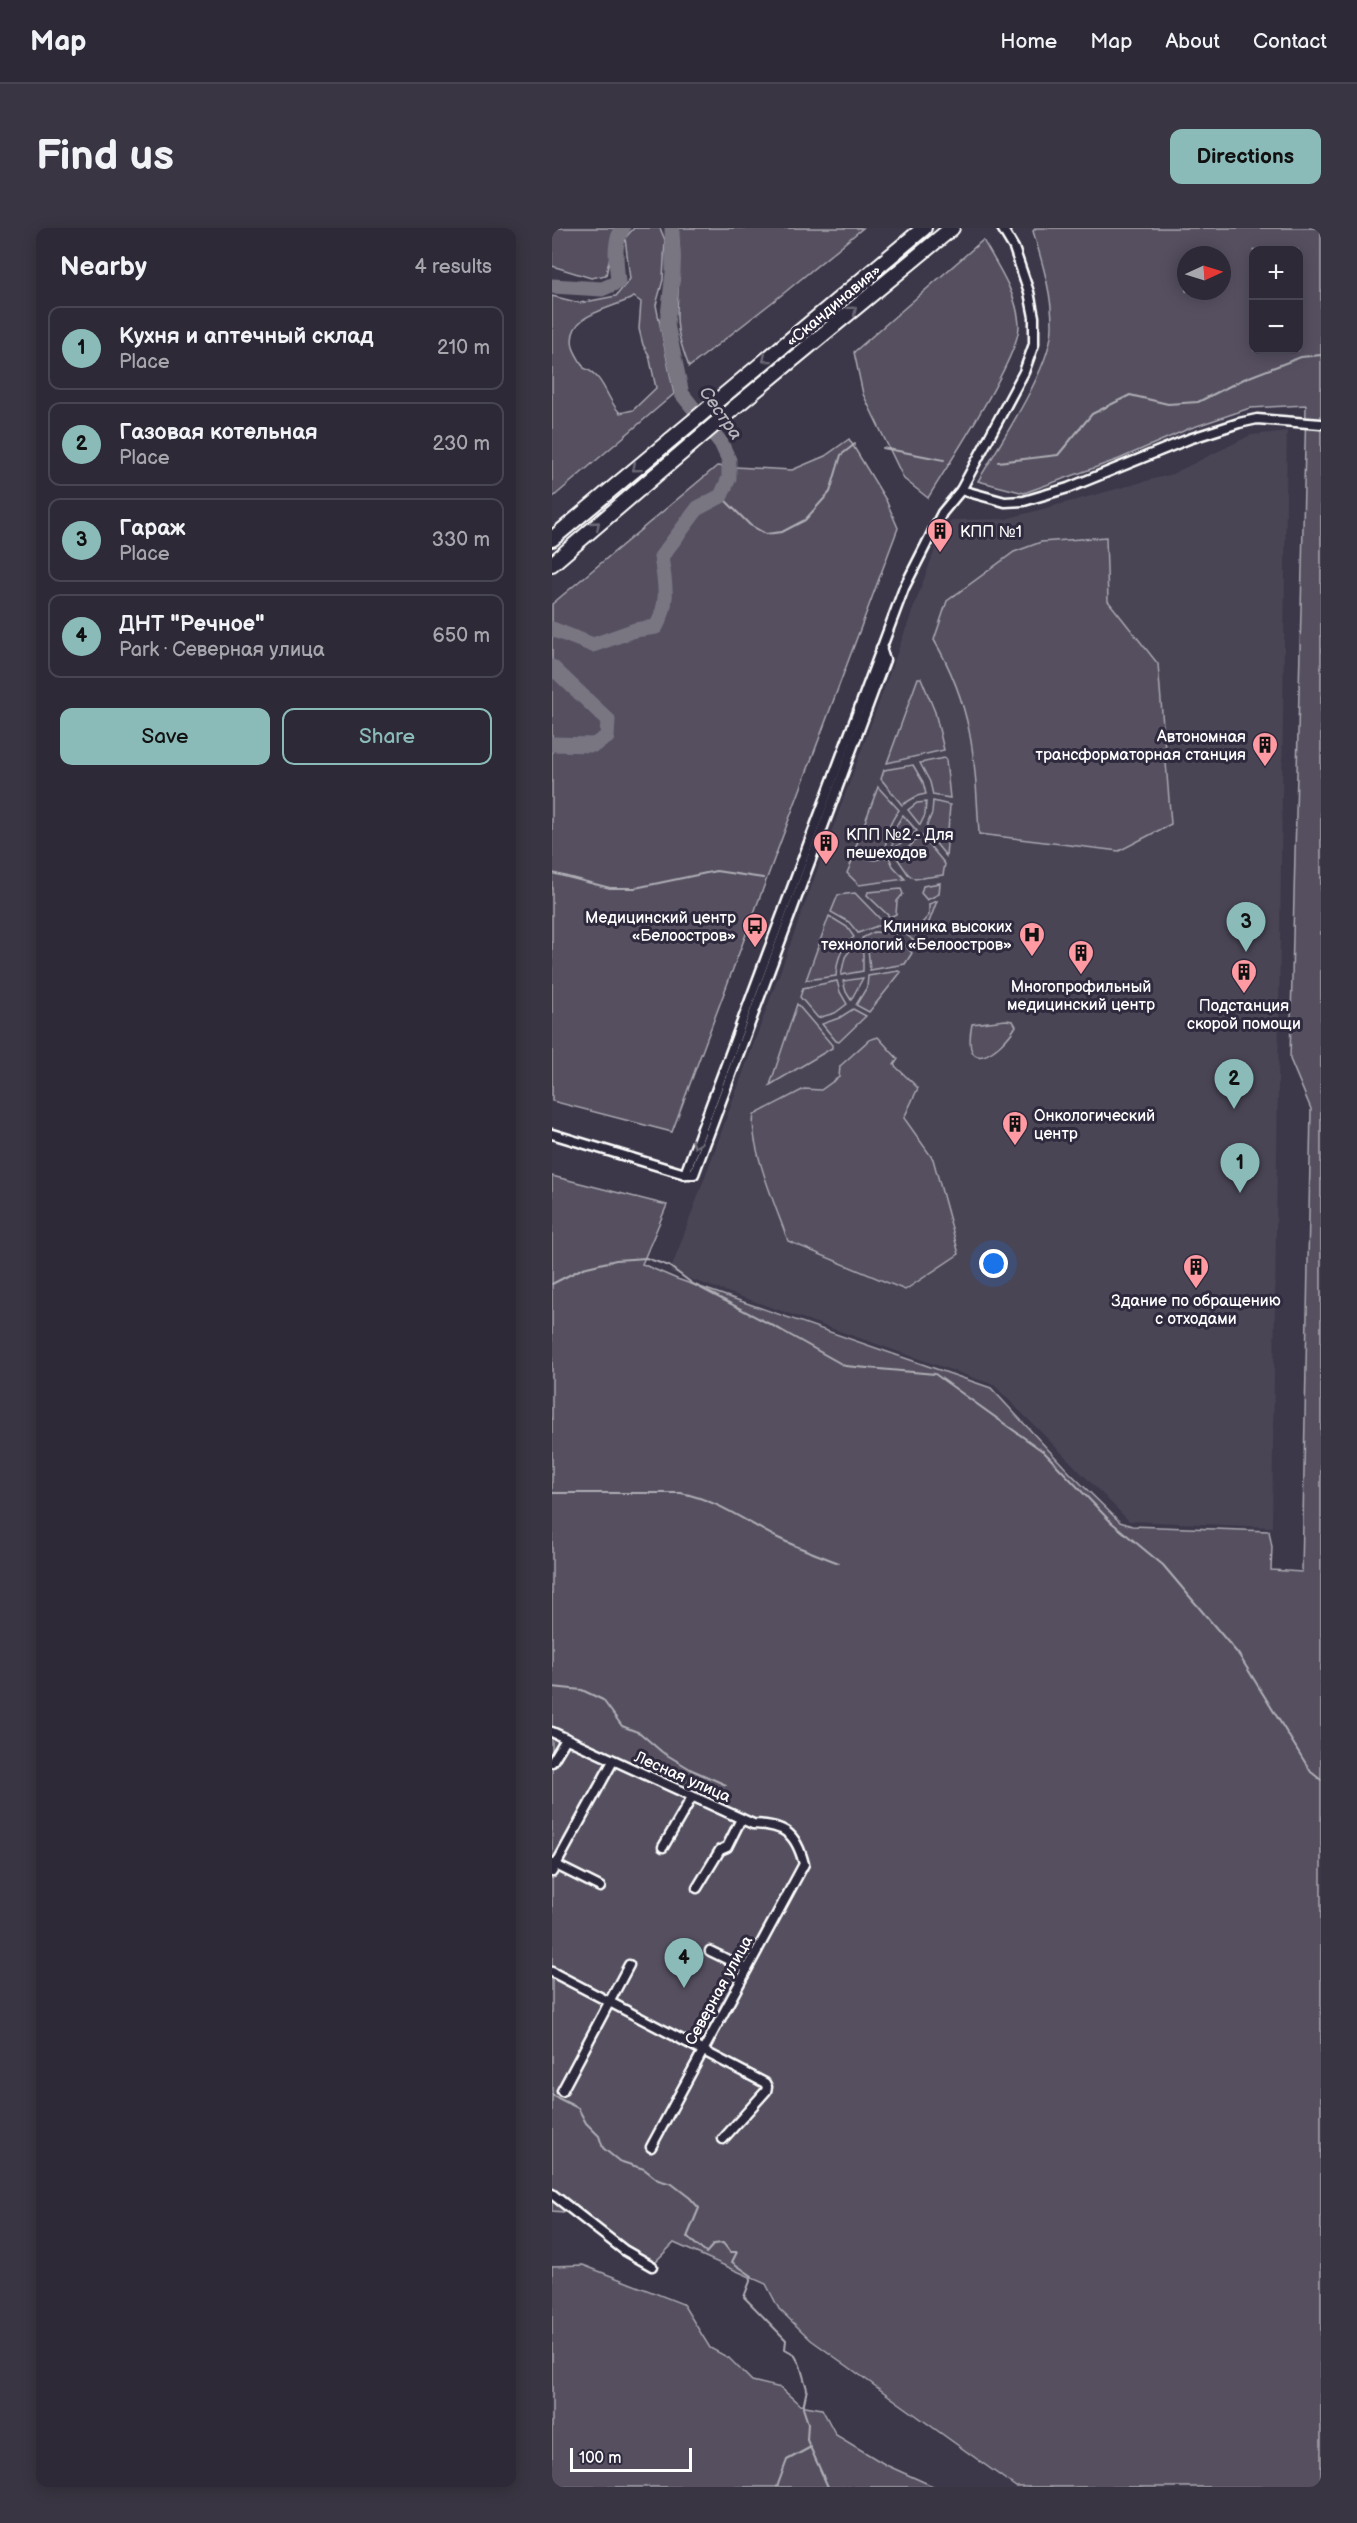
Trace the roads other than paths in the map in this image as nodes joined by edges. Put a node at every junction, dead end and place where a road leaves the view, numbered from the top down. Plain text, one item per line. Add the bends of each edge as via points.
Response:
1 (924, 228) edge
2 (952, 228) edge
3 (1002, 228) edge
4 (1321, 424) edge
5 (961, 490) junction
6 (552, 539) edge
7 (552, 564) edge
8 (552, 1134) edge
9 (552, 1732) edge
10 (566, 1738) junction
11 (613, 1761) junction
12 (552, 1762) edge
13 (692, 1797) junction
14 (741, 1819) junction
15 (799, 1845) joint
16 (663, 1847) dead end
17 (553, 1867) edge
18 (600, 1887) dead end
19 (697, 1888) dead end
20 (710, 1951) dead end
21 (629, 1965) dead end
22 (747, 1969) junction
23 (552, 1972) edge
24 (609, 2001) junction
25 (702, 2049) junction
26 (562, 2091) dead end
27 (723, 2139) dead end
28 (651, 2147) dead end
29 (552, 2194) edge
30 (652, 2266) dead end

1 -> 6 highway, «Скандинавия»
7 -> 2 highway, «Скандинавия»
3 - 5 street via 1024,272 1034,317 1034,344 1024,372
4 - 5 street via 1257,419 1239,423 1024,501 1005,502
5 - 8 street via 942,513 904,588 881,648 885,660 694,1174
9 - 10 street, Лесная улица
10 - 11 street, Лесная улица
10 - 12 street
11 - 13 street, Лесная улица
11 - 17 street
13 - 14 street, Лесная улица
13 - 16 street
14 - 15 street, Лесная улица via 773,1825
14 - 19 street via 727,1847 720,1850
15 - 22 street, Северная улица via 804,1864
17 - 18 street
20 - 22 street
21 - 24 street
22 - 25 street, Северная улица
23 - 24 street
24 - 25 street
24 - 26 street
25 - 27 street via 760,2079 767,2087
25 - 28 street, Северная улица
29 - 30 street via 624,2250

